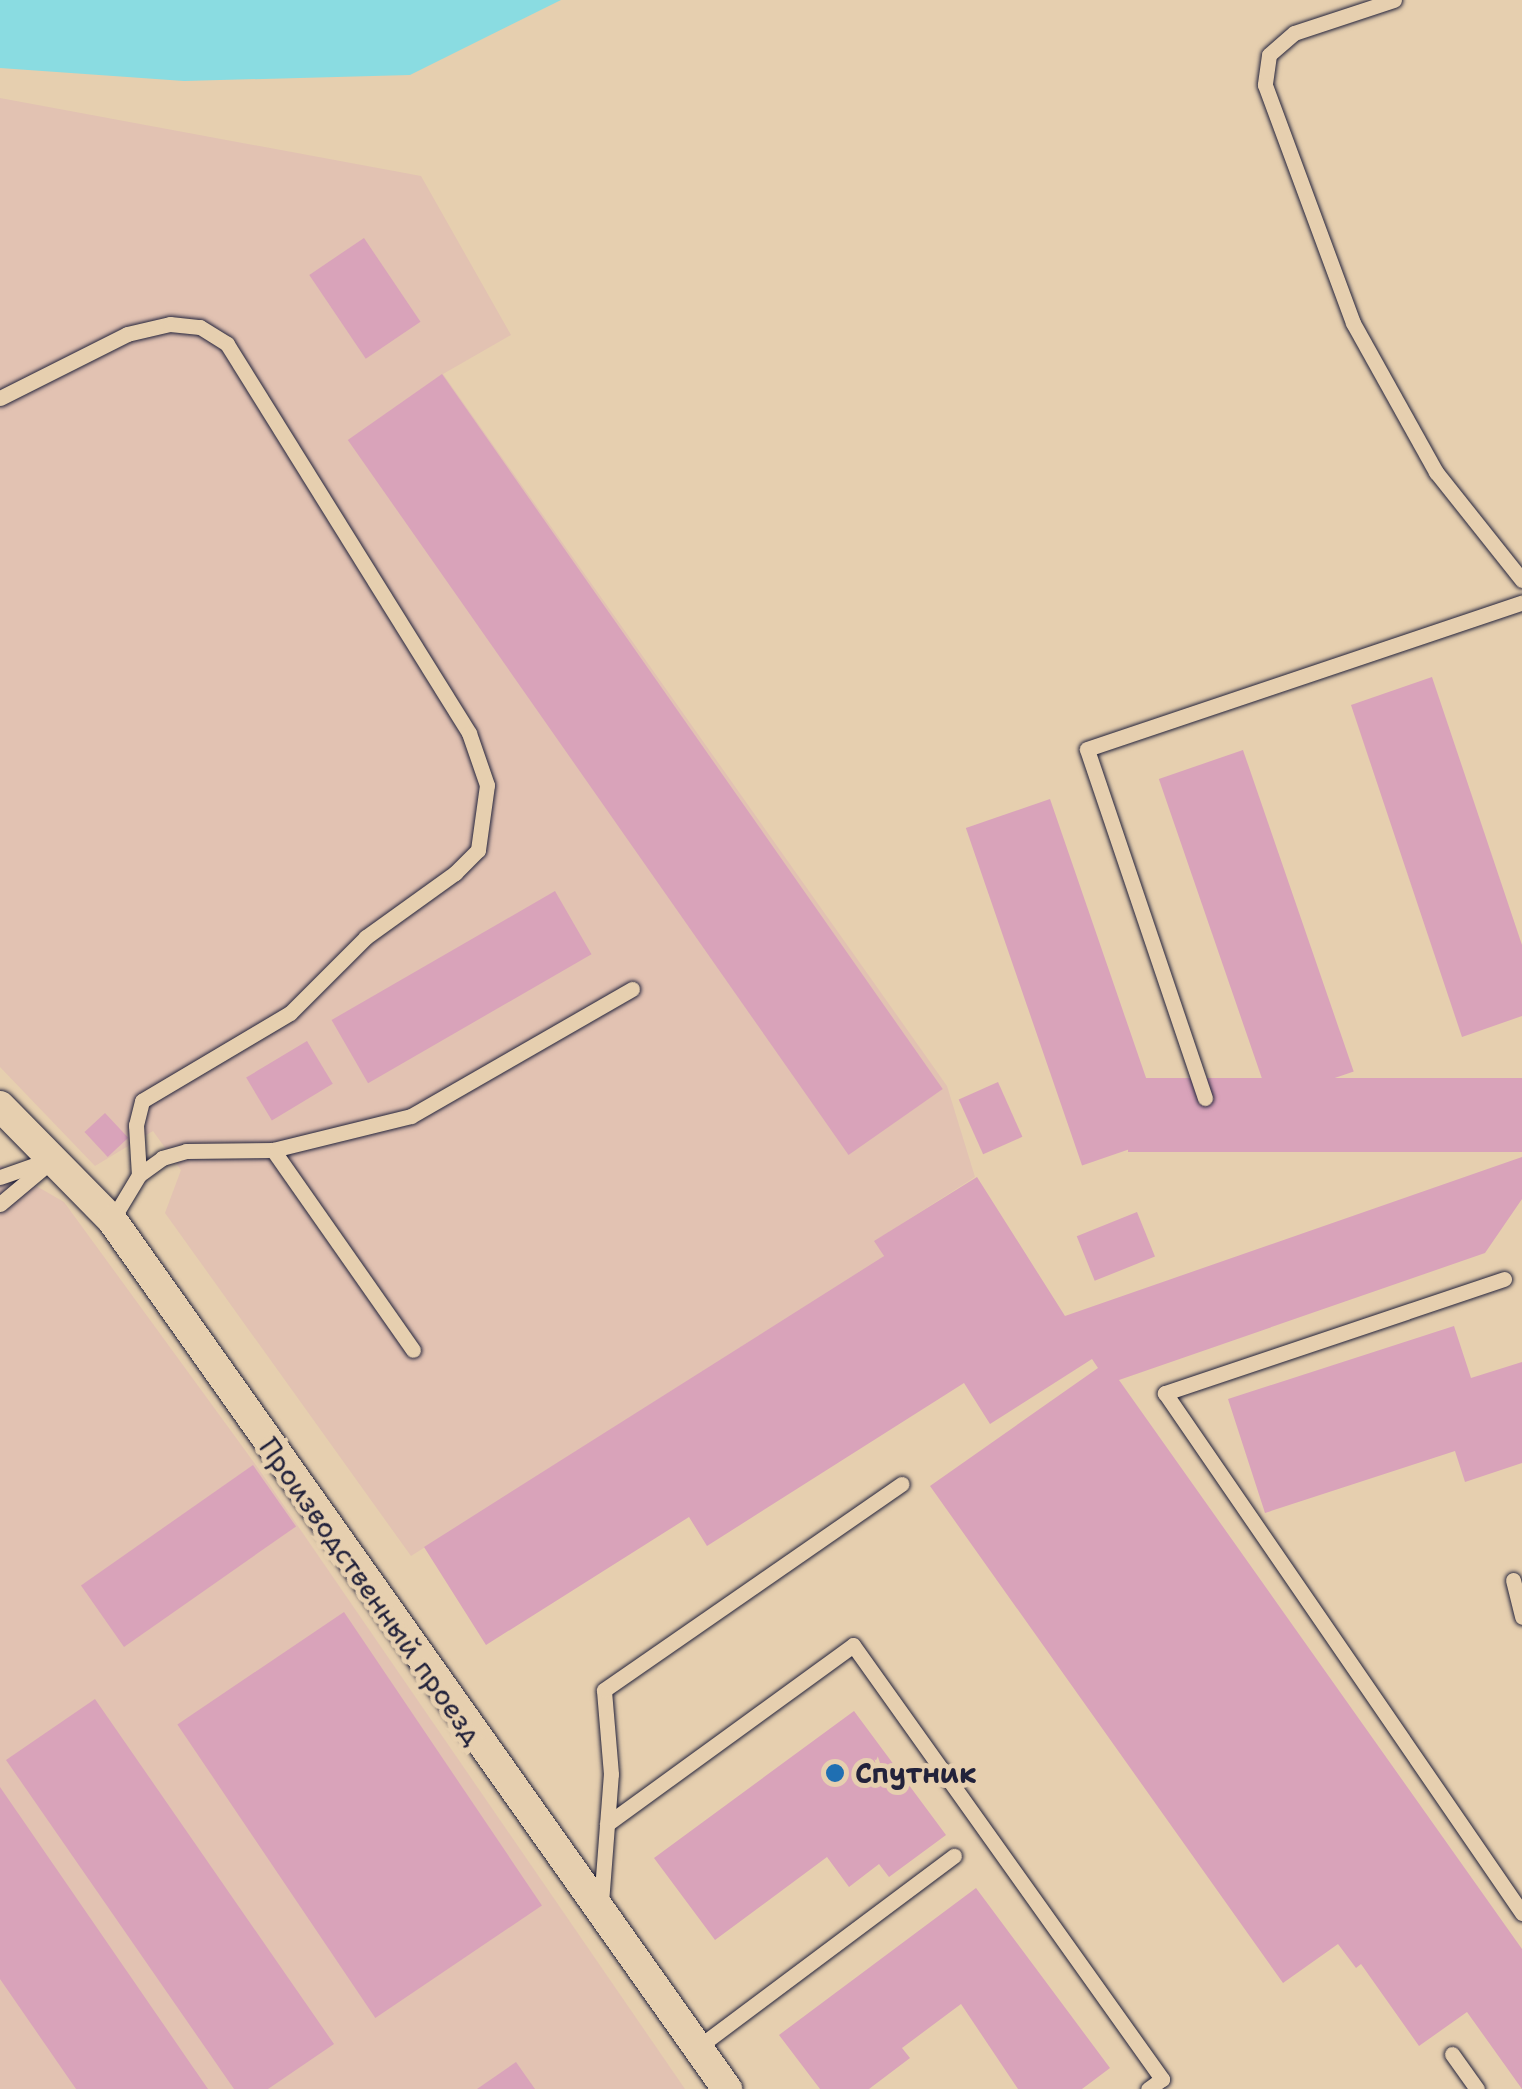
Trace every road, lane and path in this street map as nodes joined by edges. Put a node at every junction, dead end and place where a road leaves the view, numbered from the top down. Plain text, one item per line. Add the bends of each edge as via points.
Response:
1 (1394, 0) edge
2 (0, 398) edge
3 (1522, 580) edge
4 (1522, 603) edge
5 (632, 989) dead end
6 (1205, 1098) dead end
7 (0, 1106) edge
8 (273, 1150) junction
9 (55, 1158) junction
10 (139, 1175) junction
11 (0, 1177) edge
12 (0, 1204) edge
13 (112, 1220) junction
14 (1504, 1279) dead end
15 (414, 1350) dead end
16 (902, 1484) dead end
17 (1512, 1580) dead end
18 (1522, 1617) edge
19 (607, 1824) junction
20 (954, 1856) dead end
21 (1522, 1914) edge
22 (600, 1917) junction
23 (697, 2048) junction
24 (1452, 2054) dead end
25 (727, 2089) edge
26 (1148, 2089) edge
27 (1477, 2089) edge

1 - 3 lane via 1294,33 1269,55 1265,85 1353,323 1436,472
2 - 10 lane via 126,334 170,324 200,326 228,344 468,734 487,785 478,850 455,873 366,937 290,1014 142,1101
4 - 6 lane via 1087,749
5 - 8 lane via 411,1116
7 - 9 street, Производственный проезд
8 - 10 lane via 186,1151
8 - 15 lane
9 - 11 lane
9 - 12 lane
9 - 13 street, Производственный проезд
10 - 13 lane
13 - 22 street, Производственный проезд
14 - 21 lane via 1165,1393
16 - 19 lane via 604,1690 611,1774
17 - 18 lane
19 - 22 lane
19 - 26 lane via 853,1644 1162,2078
20 - 23 lane
22 - 23 street, Производственный проезд
23 - 25 street, Производственный проезд
24 - 27 lane

